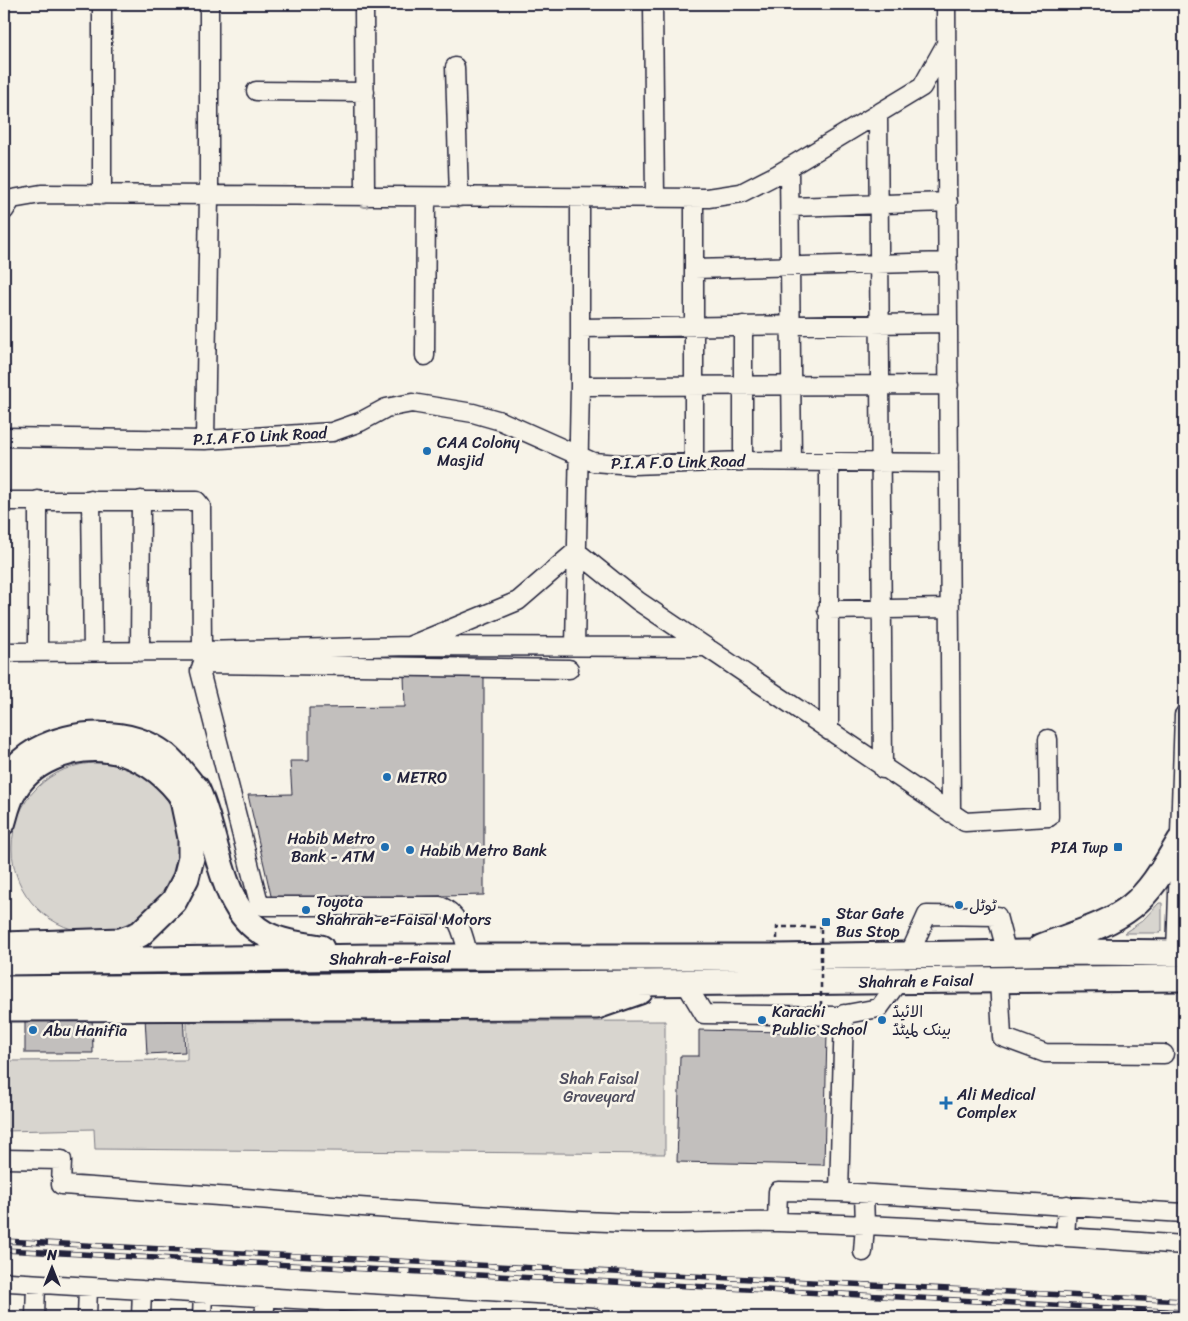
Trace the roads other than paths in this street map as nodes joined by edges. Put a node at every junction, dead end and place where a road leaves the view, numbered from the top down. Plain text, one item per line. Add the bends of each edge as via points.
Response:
1 (102, 4) edge
2 (208, 4) edge
3 (364, 4) edge
4 (653, 4) edge
5 (946, 4) edge
6 (946, 44) junction
7 (455, 67) dead end
8 (256, 91) dead end
9 (365, 92) junction
10 (878, 113) junction
11 (789, 167) junction
12 (102, 195) junction
13 (209, 196) junction
14 (365, 196) junction
15 (426, 197) junction
16 (459, 197) junction
17 (580, 198) junction
18 (655, 198) junction
19 (694, 198) junction
20 (948, 202) junction
21 (879, 204) junction
22 (790, 207) junction
23 (4, 211) edge
24 (948, 262) junction
25 (880, 264) junction
26 (790, 266) junction
27 (694, 269) junction
28 (948, 323) junction
29 (880, 324) junction
30 (791, 325) junction
31 (694, 326) junction
32 (743, 326) junction
33 (580, 328) junction
34 (425, 356) dead end
35 (948, 384) junction
36 (743, 385) junction
37 (792, 385) junction
38 (880, 385) junction
39 (580, 386) junction
40 (695, 386) junction
41 (4, 437) edge
42 (205, 440) junction
43 (577, 454) junction
44 (743, 461) junction
45 (694, 462) junction
46 (792, 462) junction
47 (829, 463) junction
48 (880, 463) junction
49 (948, 463) junction
50 (38, 500) junction
51 (91, 500) junction
52 (141, 500) junction
53 (4, 501) edge
54 (576, 551) junction
55 (949, 608) junction
56 (882, 609) junction
57 (827, 610) junction
58 (409, 646) junction
59 (575, 647) junction
60 (707, 647) junction
61 (202, 651) junction
62 (4, 652) edge
63 (38, 652) junction
64 (93, 652) junction
65 (140, 652) junction
66 (569, 669) dead end
67 (1184, 715) edge
68 (828, 731) junction
69 (1048, 739) dead end
70 (883, 769) junction
71 (4, 777) edge
72 (189, 794) junction
73 (951, 813) junction
74 (4, 823) edge
75 (1180, 841) junction
76 (4, 944) edge
77 (1180, 953) edge
78 (1015, 954) junction
79 (909, 955) junction
80 (374, 957) junction
81 (469, 957) junction
82 (777, 957) joint
83 (4, 962) edge
84 (1180, 978) edge
85 (998, 979) junction
86 (898, 982) junction
87 (657, 984) junction
88 (686, 984) junction
89 (4, 990) edge
90 (4, 1008) edge
91 (844, 1014) junction
92 (1164, 1054) dead end
93 (4, 1159) edge
94 (840, 1192) junction
95 (864, 1194) junction
96 (1067, 1205) junction
97 (1184, 1214) edge
98 (777, 1222) junction
99 (865, 1225) junction
100 (1065, 1237) junction
101 (1184, 1245) edge
102 (863, 1252) dead end
103 (9, 1282) dead end
104 (36, 1284) junction
105 (88, 1287) junction
106 (142, 1290) junction
107 (203, 1294) junction
108 (266, 1298) junction
109 (329, 1309) edge
110 (395, 1311) edge
111 (461, 1313) edge
112 (528, 1315) edge
113 (35, 1317) edge
114 (87, 1317) edge
115 (141, 1317) edge
116 (202, 1317) edge
117 (264, 1317) edge
118 (591, 1317) edge

1 - 12 street
2 - 13 street
3 - 9 street
4 - 18 street
5 - 6 street
6 - 10 street via 922,87
6 - 20 street
7 - 16 street
8 - 9 street
9 - 14 street
10 - 11 street
10 - 21 street
11 - 19 street via 741,193
11 - 22 street
12 - 13 street
12 - 23 street via 41,194 12,199
13 - 14 street
13 - 42 street
14 - 15 street
15 - 16 street
15 - 34 street
16 - 17 street
17 - 18 street
17 - 33 street
18 - 19 street
19 - 27 street
20 - 21 street
20 - 24 street
21 - 22 street
21 - 25 street
22 - 26 street
24 - 25 street
24 - 28 street
25 - 26 street
25 - 29 street
26 - 27 street
26 - 30 street
27 - 31 street
28 - 29 street
28 - 35 street
29 - 30 street
29 - 38 street
30 - 32 street
30 - 37 street
31 - 32 street
31 - 33 street
31 - 40 street
32 - 36 street
33 - 39 street
35 - 38 street
35 - 49 street
36 - 37 street
36 - 40 street
36 - 44 street
37 - 38 street
37 - 46 street
38 - 48 street
39 - 40 street
39 - 43 street
40 - 45 street
41 - 42 street, P.I.A F.O Link Road
42 - 43 street, P.I.A F.O Link Road via 332,432 386,408 412,404 473,413 501,421
43 - 45 street, P.I.A F.O Link Road via 601,463
43 - 54 street
44 - 45 street, P.I.A F.O Link Road
44 - 46 street, P.I.A F.O Link Road
46 - 47 street, P.I.A F.O Link Road
47 - 48 street, P.I.A F.O Link Road
47 - 57 street
48 - 49 street, P.I.A F.O Link Road
48 - 56 street
49 - 55 street
50 - 51 street
50 - 53 street
50 - 63 street
51 - 52 street
51 - 64 street
52 - 61 street via 192,500 201,506
52 - 65 street
54 - 58 street via 518,601
54 - 59 street
54 - 60 street via 638,601
55 - 56 street
55 - 73 street
56 - 57 street
56 - 70 street
57 - 68 street
58 - 59 street
58 - 61 street
59 - 60 street
60 - 68 street
61 - 65 street
62 - 63 street
63 - 64 street
64 - 65 street
66 - 81 street via 202,665 200,671 259,903 262,906 440,906 453,914
67 - 75 street
68 - 70 street
69 - 73 street via 1049,817 965,822
70 - 73 street
71 - 72 main road via 34,751 55,741 100,733 123,735 165,753 181,768
72 - 74 main road via 143,762 115,750 91,748 63,754 40,764 14,793
72 - 76 highway via 191,858 186,878 174,901 140,934 121,941
72 - 80 highway via 205,806 225,883 249,921 264,933 284,941
75 - 77 street
75 - 78 highway via 1153,884 1132,906 1112,920
77 - 78 highway, Shahrah e Faisal
78 - 79 highway, Shahrah e Faisal
78 - 79 street via 997,916 927,915
79 - 82 highway, Shahrah e Faisal
80 - 81 highway, Shahrah-e-Faisal
80 - 83 highway, Shahrah-e-Faisal
81 - 82 highway, Shahrah-e-Faisal
84 - 85 highway, Shahrah e Faisal
85 - 86 highway, Shahrah e Faisal
85 - 92 street via 1002,1037 1045,1053
86 - 88 highway, Shahrah e Faisal
86 - 91 street via 879,1008
87 - 88 highway, Shahrah e Faisal
87 - 89 highway, Shahrah-e-Faisal
87 - 90 highway via 597,1006
88 - 91 street via 704,1014
91 - 94 street
93 - 98 street via 62,1160 62,1185 199,1193 433,1214 612,1223
94 - 95 street
94 - 98 street via 778,1191
95 - 96 street
95 - 99 street
96 - 97 street
96 - 100 street
98 - 99 street
99 - 100 street
99 - 102 street
100 - 101 street
103 - 104 street
104 - 105 street
104 - 113 street
105 - 106 street
105 - 114 street
106 - 107 street
106 - 115 street
107 - 108 street
107 - 116 street
108 - 109 street
108 - 117 street
109 - 110 street
110 - 111 street
111 - 112 street
112 - 118 street

